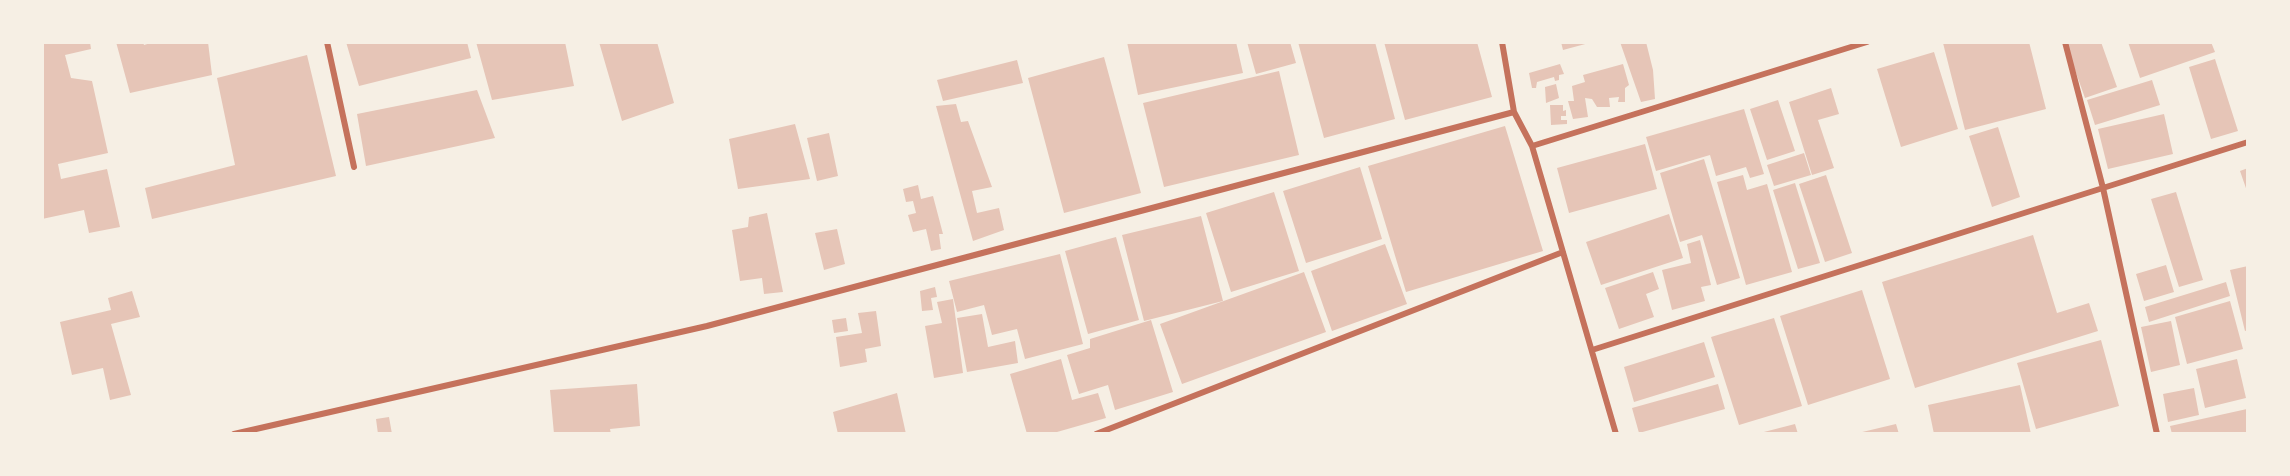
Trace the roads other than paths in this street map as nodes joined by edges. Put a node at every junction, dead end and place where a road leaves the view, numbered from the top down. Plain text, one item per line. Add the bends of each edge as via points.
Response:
1 (327, 42) edge
2 (1502, 42) edge
3 (1868, 42) edge
4 (2066, 42) edge
5 (1514, 112) junction
6 (2248, 142) edge
7 (1532, 146) junction
8 (354, 167) dead end
9 (2103, 188) junction
10 (1563, 252) junction
11 (1592, 350) junction
12 (234, 434) edge
13 (1096, 434) edge
14 (1616, 434) edge
15 (2157, 434) edge

1 - 8 street
2 - 5 street
3 - 7 street
4 - 9 street
5 - 7 street
5 - 12 street via 707,326
6 - 9 street
7 - 10 street
9 - 11 street
9 - 15 street
10 - 11 street
10 - 13 street
11 - 14 street

